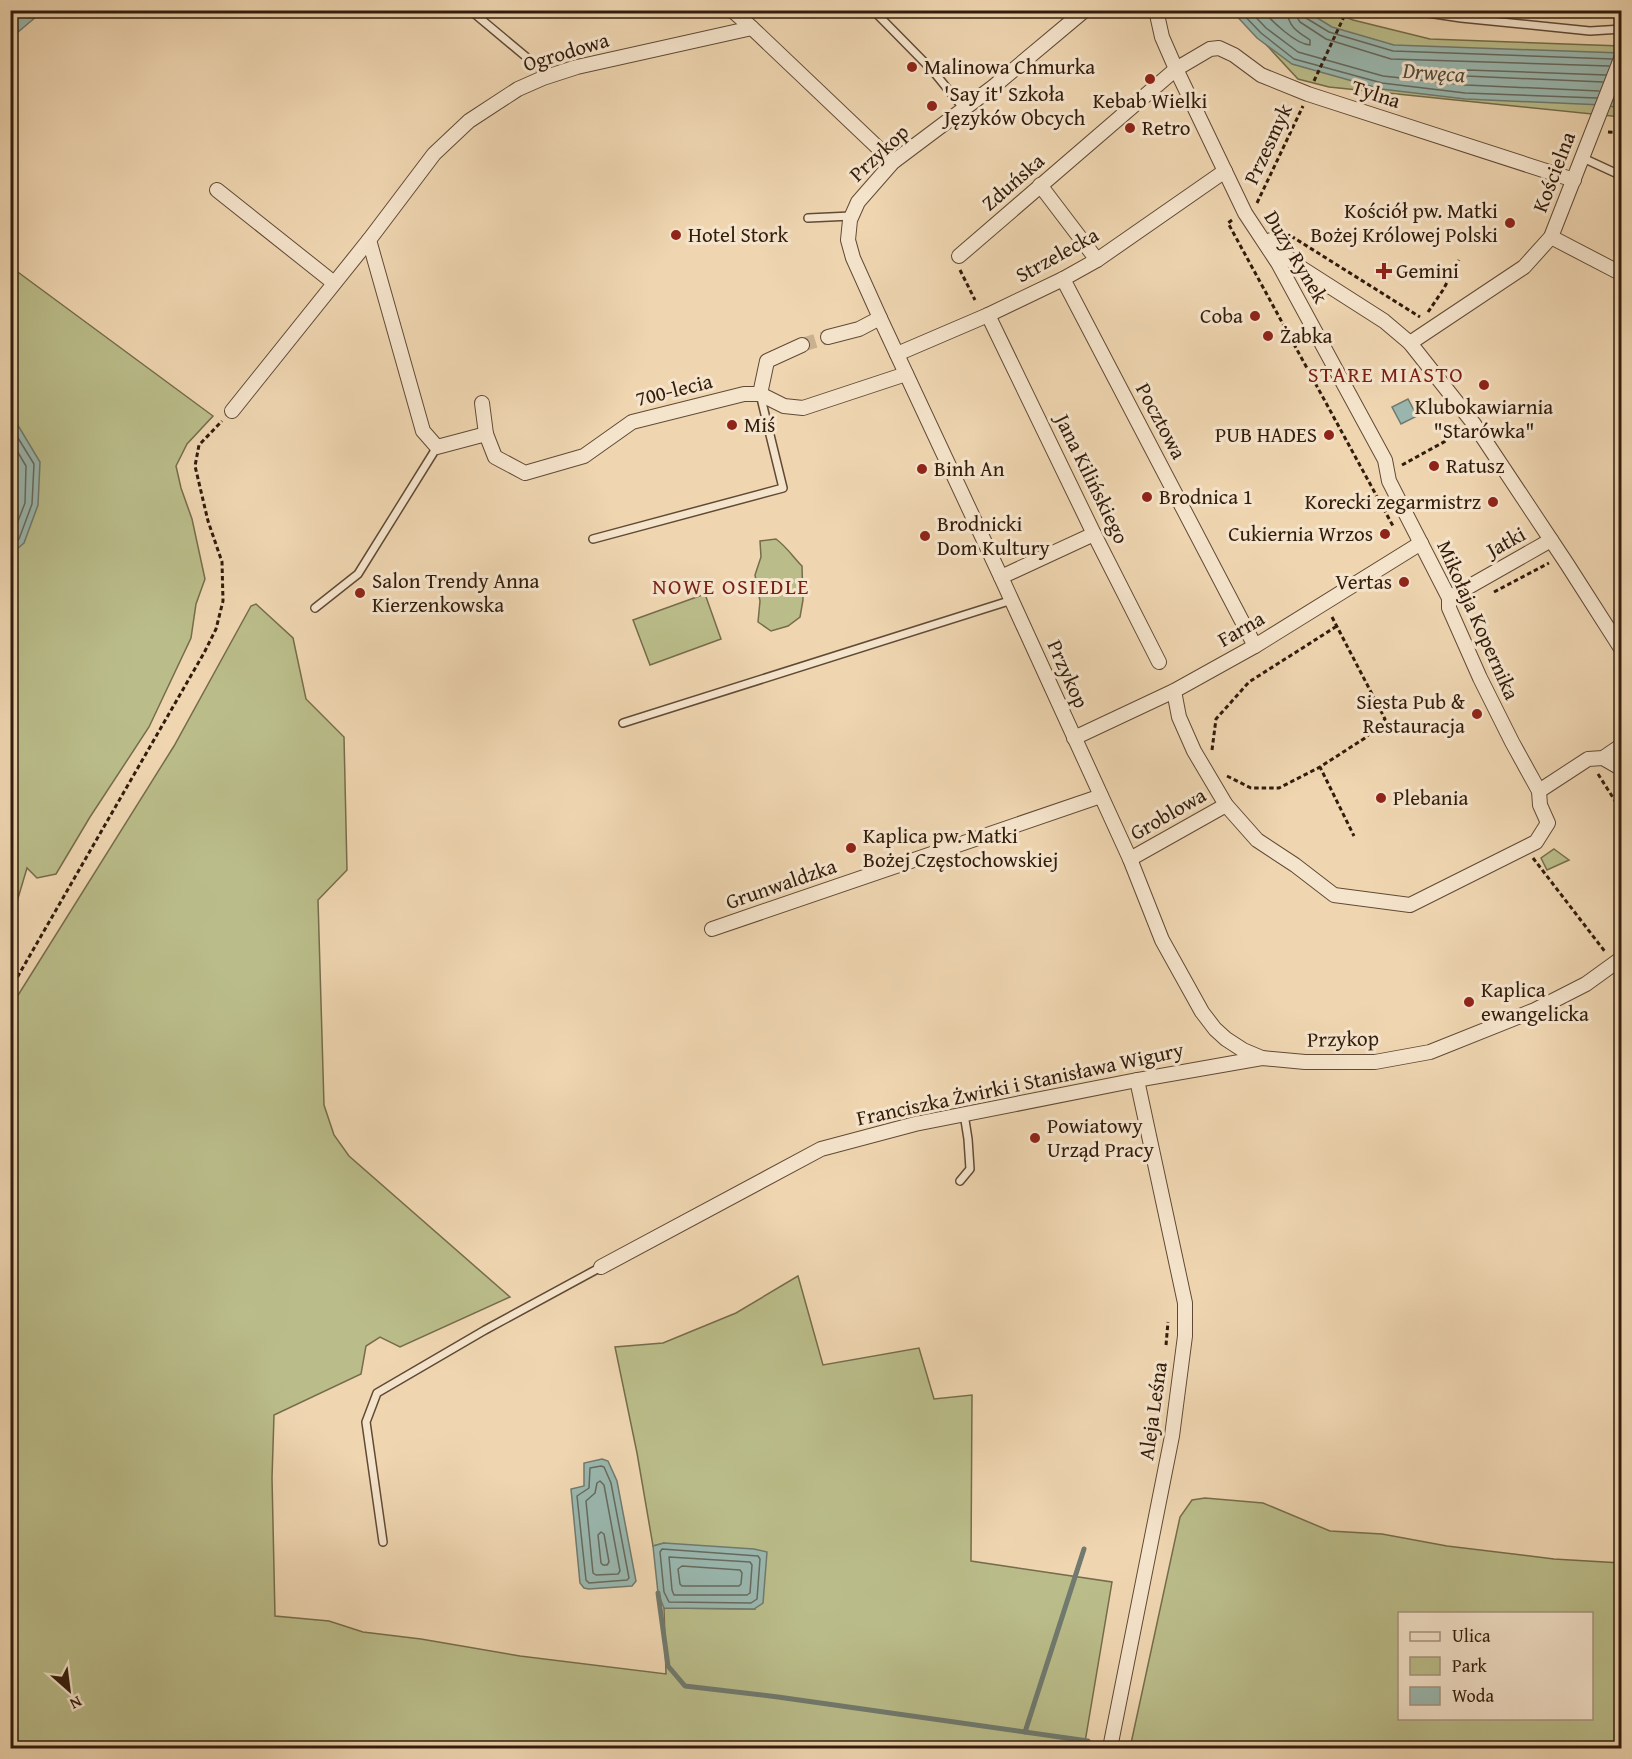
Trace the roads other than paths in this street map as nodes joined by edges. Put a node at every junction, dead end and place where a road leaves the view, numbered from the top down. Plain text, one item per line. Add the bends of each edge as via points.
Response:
1 (470, 10) edge
2 (732, 10) edge
3 (873, 10) edge
4 (1085, 10) edge
5 (1156, 10) edge
6 (1408, 10) edge
7 (752, 28) junction
8 (1622, 29) edge
9 (1622, 56) edge
10 (1176, 69) junction
11 (549, 76) junction
12 (964, 109) junction
13 (1583, 158) junction
14 (893, 162) junction
15 (1225, 171) junction
16 (1622, 176) edge
17 (1574, 180) junction
18 (1040, 185) junction
19 (218, 190) dead end
20 (1250, 210) junction
21 (851, 216) junction
22 (808, 218) dead end
23 (1551, 237) junction
24 (369, 240) junction
25 (959, 256) road end
26 (1097, 260) junction
27 (1622, 274) edge
28 (1063, 279) junction
29 (334, 283) junction
30 (988, 315) junction
31 (880, 318) junction
32 (828, 337) tunnel mouth
33 (1410, 343) junction
34 (802, 345) tunnel mouth
35 (897, 354) junction
36 (906, 374) junction
37 (760, 394) junction
38 (482, 403) dead end
39 (232, 411) road end
40 (486, 434) junction
41 (437, 447) junction
42 (1386, 463) joint
43 (1094, 534) junction
44 (593, 539) dead end
45 (1551, 540) junction
46 (1421, 543) junction
47 (1001, 577) junction
48 (1449, 598) junction
49 (1012, 600) junction
50 (315, 608) dead end
51 (1255, 646) junction
52 (1622, 650) edge
53 (1159, 662) dead end
54 (1174, 691) junction
55 (624, 723) dead end
56 (1074, 738) junction
57 (1622, 745) edge
58 (1603, 758) junction
59 (1622, 770) edge
60 (1539, 791) junction
61 (1101, 796) junction
62 (1226, 805) junction
63 (1130, 859) junction
64 (712, 929) dead end
65 (1622, 958) edge
66 (1262, 1058) junction
67 (1137, 1080) junction
68 (964, 1114) junction
69 (960, 1181) dead end
70 (601, 1267) joint
71 (383, 1542) dead end
72 (1110, 1749) edge

1 - 11 lane
2 - 7 street
3 - 12 lane
4 - 12 street, Przykop
5 - 10 street
6 - 8 lane via 1590,31
7 - 11 street, Ogrodowa
7 - 14 street
9 - 13 street, Kościelna
10 - 15 street
10 - 17 street, Tylna via 1210,49 1219,48 1261,75 1311,88
10 - 18 street, Zduńska
11 - 24 street, Ogrodowa via 518,89 469,121 434,154
12 - 14 street, Przykop
13 - 16 lane
13 - 17 street, Kościelna
14 - 21 street, Przykop via 858,202
15 - 20 street
15 - 26 street, Strzelecka
17 - 23 street, Kościelna
18 - 25 street, Zduńska
18 - 26 street
19 - 29 street
20 - 33 street, Duży Rynek via 1286,256 1384,321
20 - 42 street, Duży Rynek
21 - 22 lane
21 - 31 street, Przykop via 848,240 853,258
23 - 27 street
23 - 33 street, Kościelna via 1524,267
24 - 29 street, Ogrodowa
24 - 41 street via 423,431
26 - 28 street, Strzelecka
28 - 30 street, Strzelecka
28 - 51 street, Pocztowa
29 - 39 street, Ogrodowa
30 - 35 street, Strzelecka
30 - 43 street, Jana Kilińskiego
31 - 32 street via 859,329
31 - 35 street, Przykop
33 - 45 street, Duży Rynek via 1470,420
34 - 37 street via 767,361
35 - 36 street, Przykop
36 - 37 street via 803,408 784,406
36 - 47 street, Przykop
37 - 40 street, 700-lecia via 744,394 632,422 584,456 525,473 495,457
37 - 44 lane via 783,488
38 - 40 street, 700-lecia
40 - 41 street
41 - 50 lane via 358,574
42 - 46 street, Mikołaja Kopernika via 1389,481
43 - 47 street
43 - 53 street, Jana Kilińskiego
45 - 48 street, Jatki
45 - 52 street, Duży Rynek
46 - 48 street, Mikołaja Kopernika
46 - 51 street, Farna
47 - 49 street, Przykop
48 - 60 street, Mikołaja Kopernika via 1449,608 1480,678
49 - 55 lane
49 - 56 street, Przykop
51 - 54 street, Farna
54 - 56 street, Farna
54 - 62 street via 1179,717 1194,751
56 - 61 street, Przykop
57 - 58 street
58 - 59 street
58 - 60 street via 1588,759
60 - 62 street, Mikołaja Kopernika via 1548,823 1536,842 1410,905 1334,895 1257,840
61 - 63 street, Przykop
61 - 64 street, Grunwaldzka
62 - 63 street, Groblowa
63 - 66 street, Przykop via 1162,940 1202,1012 1226,1039
65 - 66 street, Przykop via 1586,984 1544,1005 1430,1052 1375,1062
66 - 67 street, Franciszka Żwirki i Stanisława Wigury
67 - 68 street, Franciszka Żwirki i Stanisława Wigury
67 - 72 street, Aleja Leśna via 1185,1303 1185,1336 1172,1437
68 - 69 lane via 970,1169
68 - 70 street, Franciszka Żwirki i Stanisława Wigury via 821,1149
70 - 71 lane via 377,1393 366,1422

